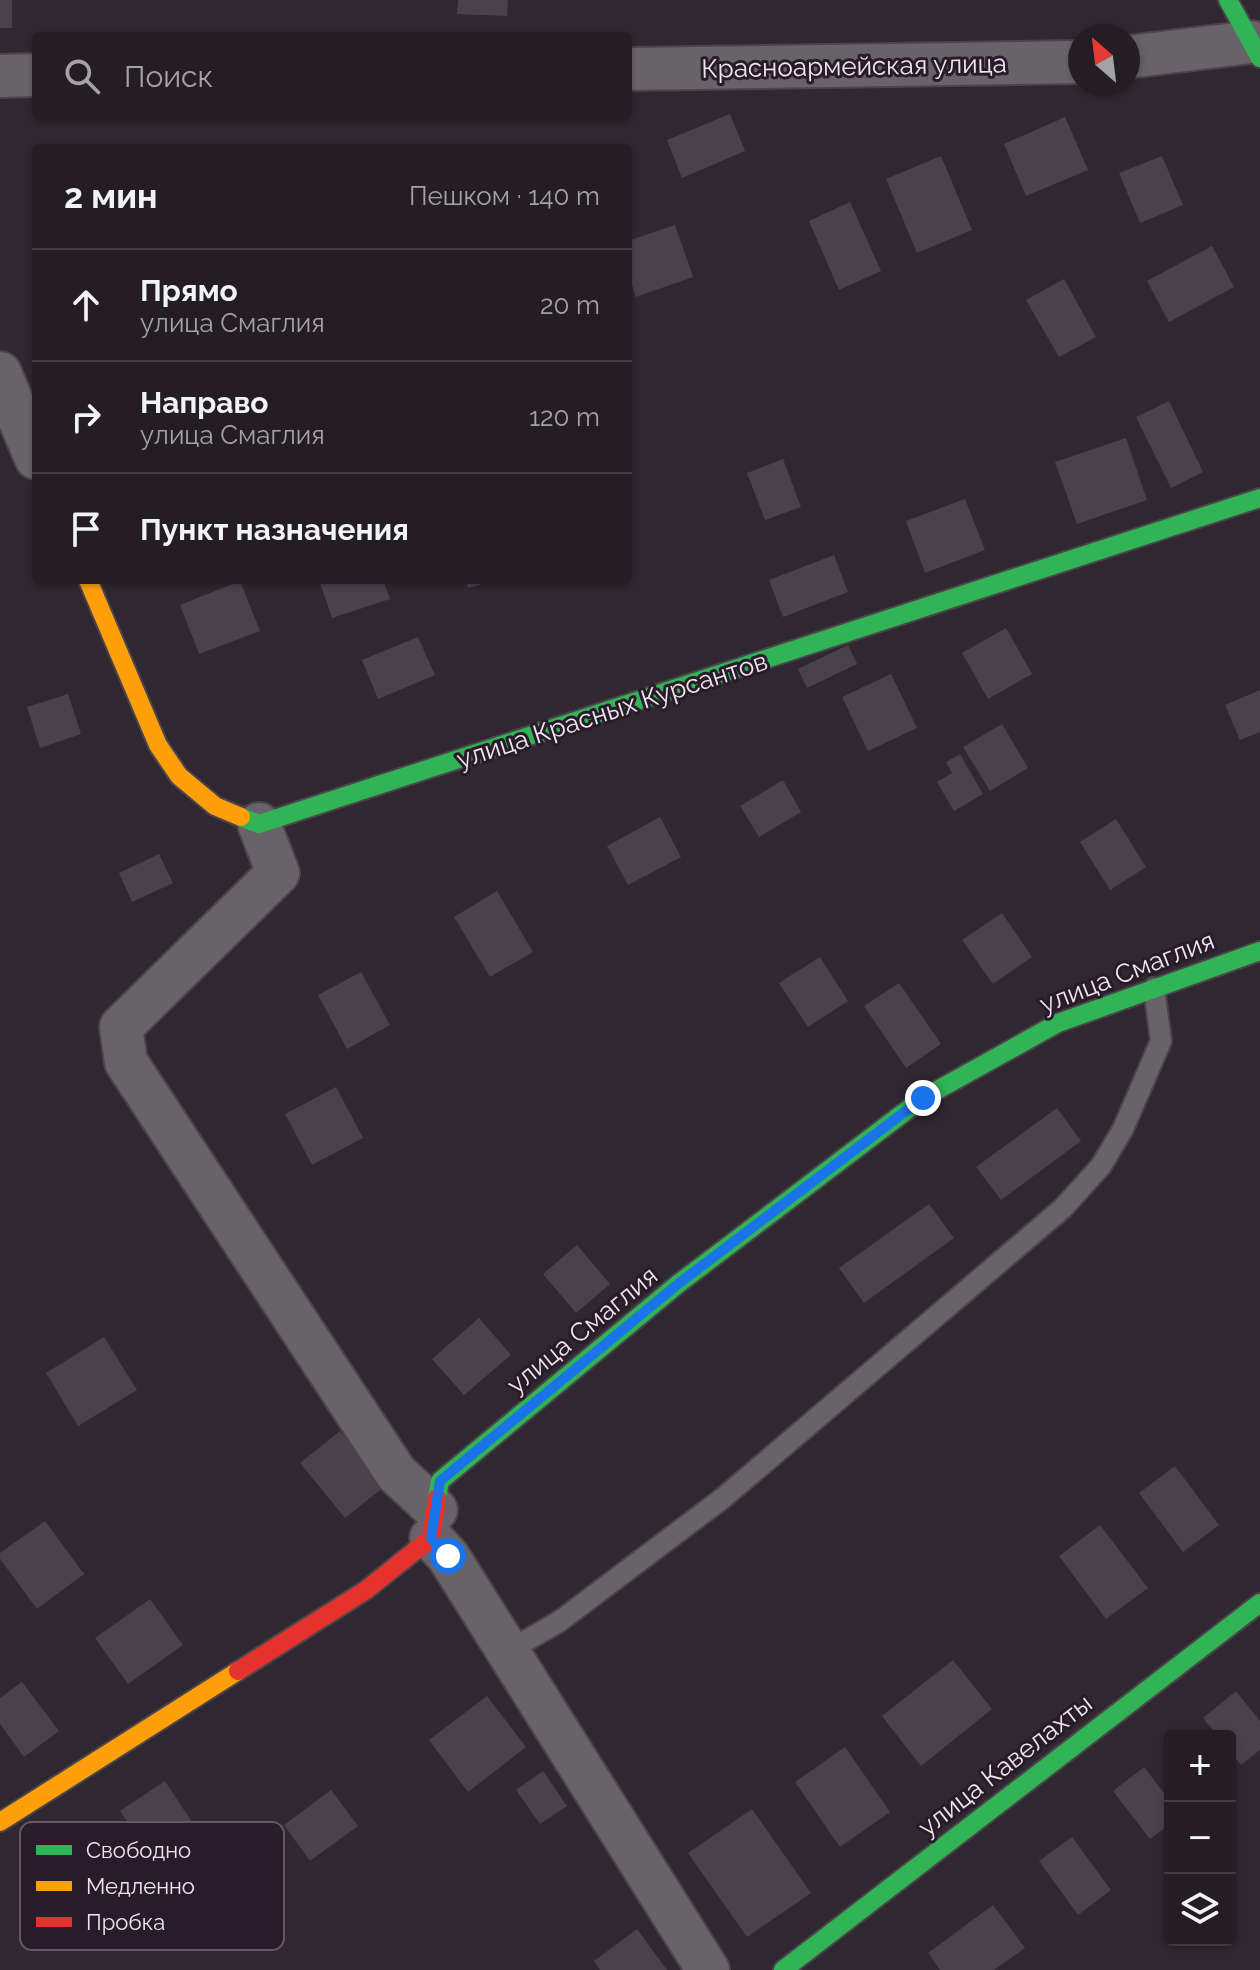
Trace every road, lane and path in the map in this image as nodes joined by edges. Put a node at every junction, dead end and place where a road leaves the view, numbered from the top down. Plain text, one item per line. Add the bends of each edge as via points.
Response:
1 (1228, 0) edge
2 (1255, 50) edge
3 (1140, 56) edge
4 (1068, 62) edge
5 (632, 69) edge
6 (32, 75) edge
7 (0, 76) edge
8 (0, 373) edge
9 (32, 449) edge
10 (1260, 498) edge
11 (90, 584) edge
12 (259, 824) junction
13 (1260, 951) edge
14 (1154, 988) junction
15 (434, 1524) junction
16 (1260, 1603) edge
17 (508, 1651) junction
18 (0, 1822) edge
19 (809, 1962) edge
20 (708, 1970) edge
21 (783, 1970) edge

1 - 2 street
2 - 3 street
4 - 5 street, Красноармейская улица
6 - 7 street
8 - 9 street
10 - 12 street, улица Красных Курсантов
11 - 12 street via 158,745 179,776 215,806
12 - 15 street via 278,873 121,1027 126,1062
13 - 14 street, улица Смаглия
14 - 15 street, улица Смаглия via 1058,1023 911,1108 690,1275 440,1481
14 - 17 lane via 1161,1041 1123,1129 1101,1166 1063,1208 723,1498 560,1621
15 - 17 street via 448,1556
15 - 18 street via 366,1590
16 - 19 street, улица Кавелахты
17 - 20 street
19 - 21 street, улица Кавелахты

